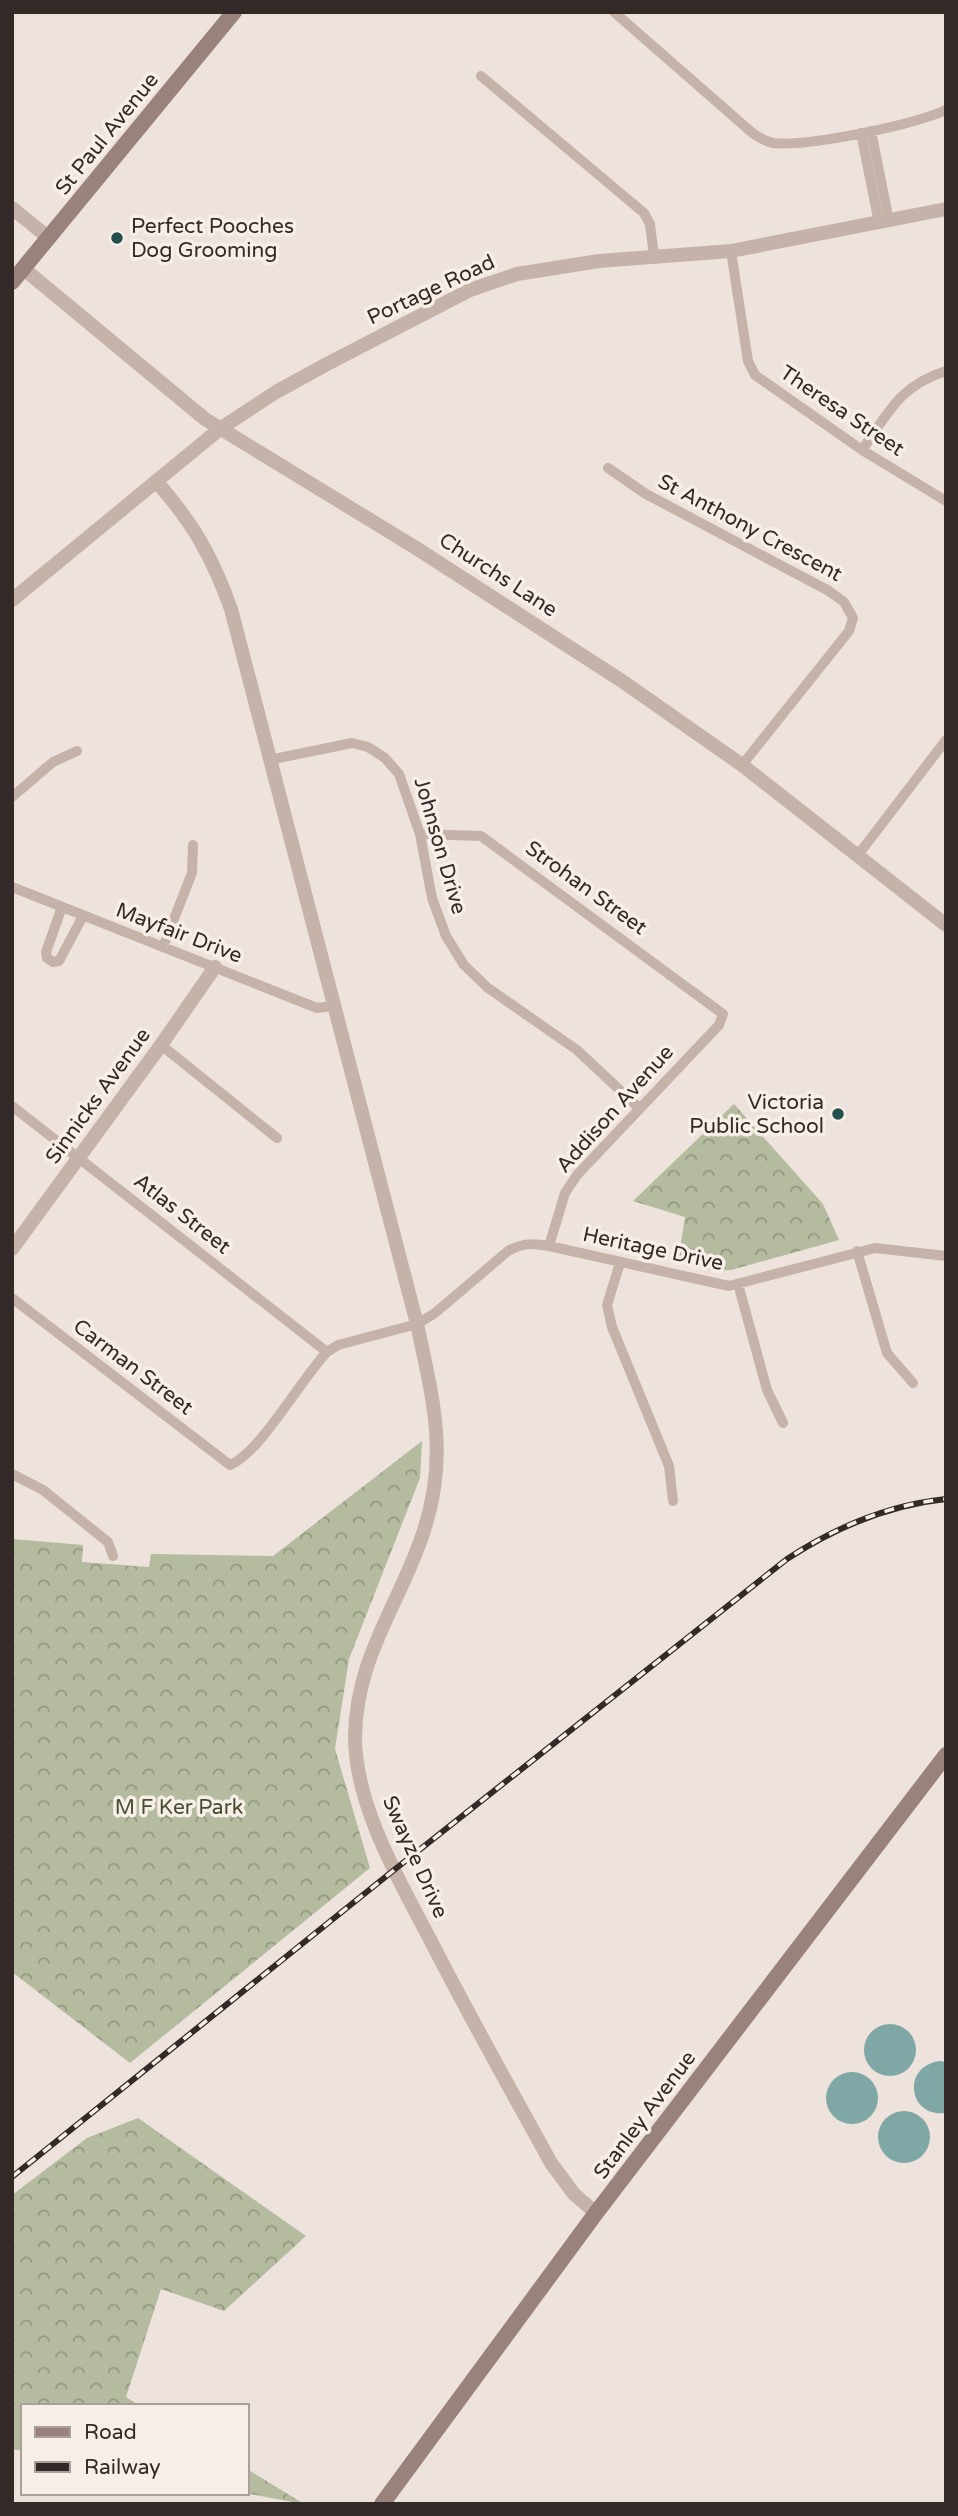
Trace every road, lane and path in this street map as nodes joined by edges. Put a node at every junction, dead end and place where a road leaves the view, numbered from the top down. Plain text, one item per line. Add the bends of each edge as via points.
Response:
1 (234, 12) edge
2 (614, 12) edge
3 (481, 76) dead end
4 (946, 110) edge
5 (866, 132) junction
6 (12, 208) edge
7 (946, 209) edge
8 (884, 222) junction
9 (49, 238) junction
10 (730, 251) junction
11 (654, 256) junction
12 (24, 269) junction
13 (12, 282) edge
14 (946, 371) edge
15 (221, 428) junction
16 (862, 450) junction
17 (608, 468) dead end
18 (156, 481) junction
19 (946, 501) edge
20 (12, 600) edge
21 (946, 740) edge
22 (77, 751) dead end
23 (269, 760) junction
24 (742, 765) junction
25 (12, 797) edge
26 (420, 834) junction
27 (193, 845) dead end
28 (858, 855) junction
29 (12, 887) edge
30 (62, 907) junction
31 (83, 916) junction
32 (946, 925) edge
33 (163, 947) junction
34 (215, 967) junction
35 (333, 1006) junction
36 (718, 1008) joint
37 (161, 1045) junction
38 (12, 1106) edge
39 (639, 1108) junction
40 (277, 1138) dead end
41 (78, 1159) junction
42 (549, 1246) junction
43 (12, 1249) edge
44 (858, 1251) junction
45 (946, 1256) edge
46 (621, 1263) junction
47 (738, 1284) junction
48 (12, 1298) edge
49 (417, 1324) junction
50 (327, 1352) junction
51 (913, 1383) dead end
52 (783, 1423) dead end
53 (12, 1474) edge
54 (673, 1501) dead end
55 (113, 1556) dead end
56 (946, 1755) edge
57 (596, 2213) junction
58 (382, 2504) edge

1 - 9 main road, St Paul Avenue
2 - 5 street via 759,138 791,143
3 - 11 street via 644,213
4 - 5 street
5 - 8 street
6 - 9 street
7 - 8 street, Portage Road
8 - 10 street, Portage Road
9 - 12 main road, St Paul Avenue
10 - 11 street, Portage Road
10 - 16 street, Theresa Street via 748,361 755,375
11 - 15 street, Portage Road via 564,265 470,290 306,375
12 - 13 main road, St Paul Avenue
12 - 15 street, Churchs Lane
14 - 16 street via 926,377 902,395
15 - 18 street, Portage Road
15 - 24 street, Churchs Lane via 564,642
16 - 19 street, Theresa Street
17 - 24 street, St Anthony Crescent via 646,494 829,591 844,602 853,618 849,631
18 - 20 street, Portage Road
18 - 23 street, Swayze Drive via 205,544 231,609
21 - 28 street
22 - 25 street via 53,762
23 - 26 street, Johnson Drive via 352,743 368,747 399,774
23 - 35 street, Swayze Drive
24 - 28 street, Churchs Lane
26 - 36 street, Strohan Street via 481,836
26 - 39 street, Johnson Drive via 432,898 446,936 464,965 488,988 577,1050
27 - 33 street via 192,873
28 - 32 street, Churchs Lane
29 - 30 street, Mayfair Drive
30 - 31 street, Mayfair Drive
30 - 31 street via 46,953 53,962 64,956
31 - 33 street, Mayfair Drive
33 - 34 street, Mayfair Drive
34 - 35 street, Mayfair Drive via 317,1008
34 - 37 street, Sinnicks Avenue
35 - 49 street, Swayze Drive
36 - 39 street, Addison Avenue via 723,1014 719,1025
37 - 40 street
37 - 41 street, Sinnicks Avenue
38 - 41 street, Atlas Street
39 - 42 street, Addison Avenue via 570,1185
41 - 43 street, Sinnicks Avenue
41 - 50 street, Atlas Street
42 - 46 street, Heritage Drive
42 - 49 street, Heritage Drive via 520,1244 508,1251
44 - 45 street, Heritage Drive via 876,1248
44 - 47 street, Heritage Drive
44 - 51 street via 887,1353
46 - 47 street, Heritage Drive via 729,1286
46 - 54 street via 607,1304 612,1327 668,1466
47 - 52 street via 766,1390
48 - 50 street, Carman Street via 230,1465 240,1461
49 - 50 street
49 - 57 street, Swayze Drive via 439,1442 432,1500 419,1544 367,1661 357,1708 359,1768 377,1832 443,1964 551,2163 574,2194
53 - 55 street via 43,1490 108,1542
56 - 57 main road, Stanley Avenue
57 - 58 main road, Stanley Avenue

